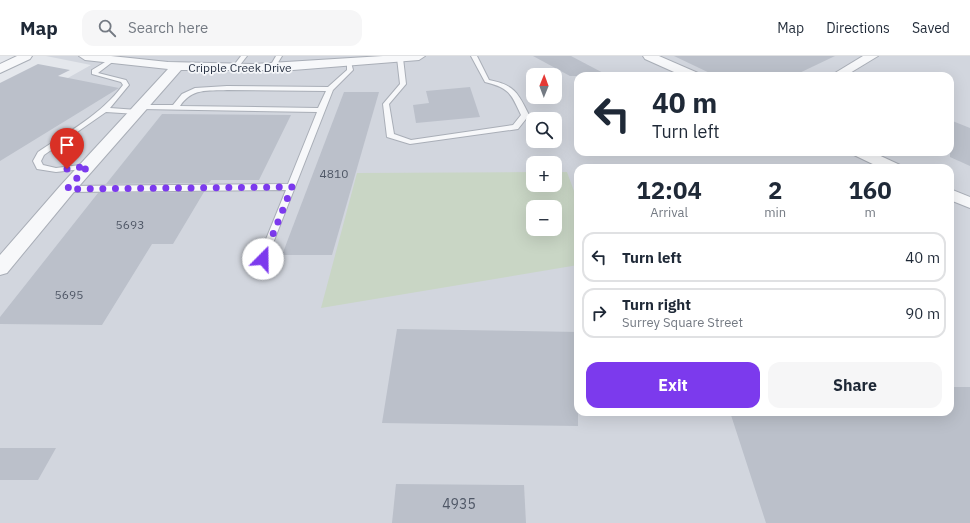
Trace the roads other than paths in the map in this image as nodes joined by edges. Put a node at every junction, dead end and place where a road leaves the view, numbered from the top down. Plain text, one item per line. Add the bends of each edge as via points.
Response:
1 (26, 56) edge
2 (85, 56) edge
3 (244, 56) edge
4 (279, 56) edge
5 (418, 56) edge
6 (474, 56) edge
7 (649, 56) edge
8 (872, 56) edge
9 (400, 58) junction
10 (111, 59) edge
11 (349, 63) junction
12 (177, 68) junction
13 (272, 68) junction
14 (0, 69) edge
15 (234, 69) junction
16 (685, 72) edge
17 (843, 72) edge
18 (330, 89) junction
19 (175, 108) junction
20 (104, 110) junction
21 (139, 110) junction
22 (321, 110) junction
23 (868, 156) edge
24 (885, 164) edge
25 (88, 166) junction
26 (292, 187) junction
27 (67, 189) junction
28 (954, 196) edge
29 (970, 203) edge
30 (263, 259) dead end
31 (0, 268) edge

1 - 14 street
2 - 10 street, Cripple Creek Drive
3 - 15 lane
4 - 13 lane
5 - 9 street, Cripple Creek Drive
6 - 9 lane via 487,81 506,84 514,91 525,115 515,127 410,142 390,135 386,104 403,84
7 - 16 street
8 - 17 street
9 - 11 street, Cripple Creek Drive
10 - 12 street, Cripple Creek Drive
10 - 20 lane via 94,71 95,74 124,81 126,84
11 - 13 street, Cripple Creek Drive
11 - 18 lane via 350,70
12 - 15 street, Cripple Creek Drive
12 - 21 street
13 - 15 street, Cripple Creek Drive
18 - 19 lane via 194,90 184,95
18 - 22 lane
19 - 21 lane
19 - 22 lane
20 - 21 lane
20 - 25 lane via 41,154 37,161 40,168 47,170
21 - 25 street
22 - 26 lane
23 - 24 street
25 - 27 street
26 - 27 lane
26 - 30 lane
27 - 31 street
28 - 29 street

